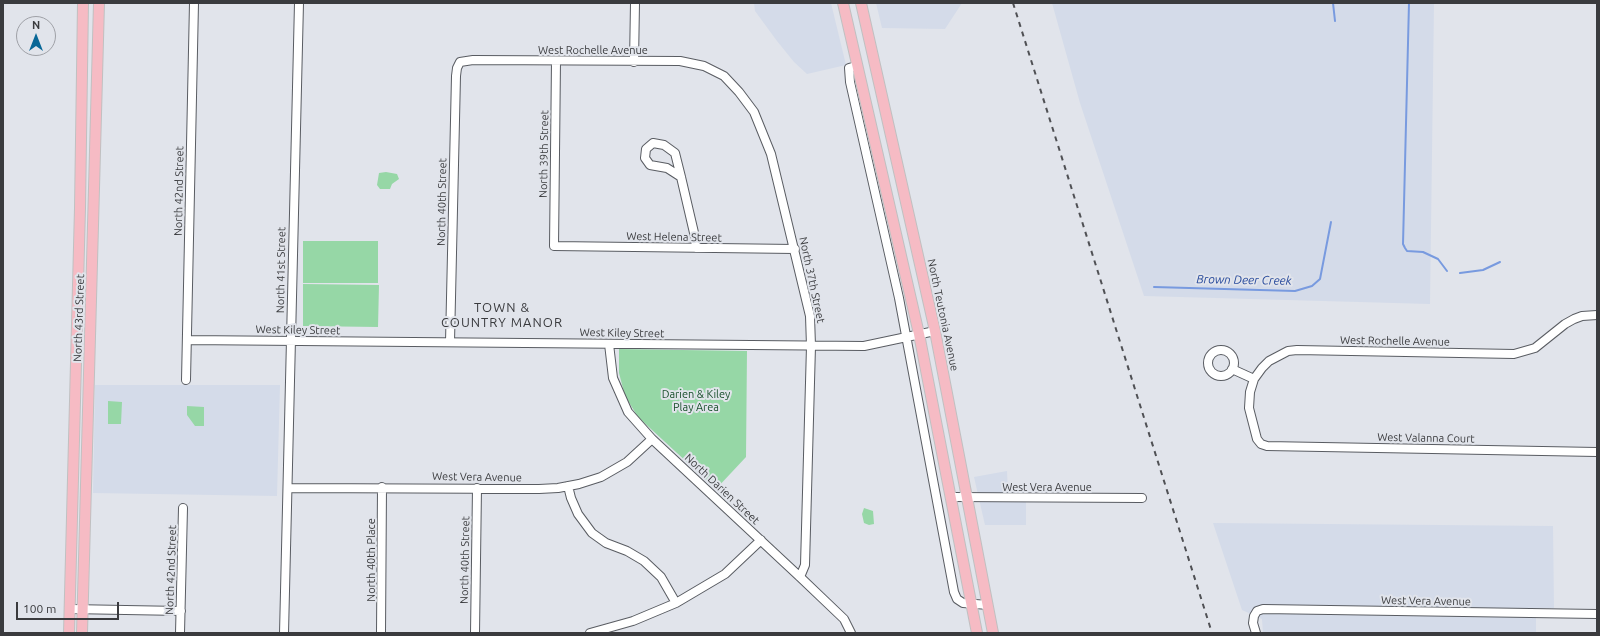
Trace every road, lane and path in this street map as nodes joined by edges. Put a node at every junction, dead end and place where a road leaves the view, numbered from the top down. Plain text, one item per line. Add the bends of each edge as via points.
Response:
1 (83, 3) edge
2 (99, 3) edge
3 (194, 3) edge
4 (299, 3) edge
5 (635, 3) edge
6 (843, 3) edge
7 (861, 3) edge
8 (556, 61) junction
9 (460, 62) joint
10 (634, 62) junction
11 (852, 67) junction
12 (724, 76) joint
13 (681, 177) junction
14 (554, 246) joint
15 (696, 248) junction
16 (795, 249) junction
17 (1597, 315) edge
18 (935, 331) junction
19 (920, 334) junction
20 (907, 337) junction
21 (187, 340) junction
22 (291, 340) junction
23 (450, 342) junction
24 (609, 344) junction
25 (811, 346) junction
26 (1232, 369) dead end
27 (186, 380) dead end
28 (1254, 380) junction
29 (652, 439) junction
30 (1257, 439) joint
31 (1597, 452) edge
32 (568, 486) junction
33 (382, 487) junction
34 (288, 488) junction
35 (476, 488) junction
36 (951, 497) junction
37 (968, 497) junction
38 (1142, 498) dead end
39 (184, 508) dead end
40 (761, 540) junction
41 (800, 577) junction
42 (676, 603) junction
43 (972, 605) junction
44 (988, 605) junction
45 (70, 609) junction
46 (83, 609) junction
47 (180, 611) junction
48 (1597, 614) edge
49 (69, 633) edge
50 (82, 633) edge
51 (180, 633) edge
52 (284, 633) edge
53 (381, 633) edge
54 (475, 633) edge
55 (590, 633) edge
56 (851, 633) edge
57 (977, 633) edge
58 (993, 633) edge
59 (1256, 633) edge

1 - 45 main road, North 43rd Street
2 - 46 main road, North 43rd Street
3 - 21 street, North 42nd Street
4 - 22 street, North 41st Street
5 - 10 street
6 - 11 main road
7 - 18 main road, North Teutonia Avenue
8 - 9 street, West Rochelle Avenue
8 - 10 street, West Rochelle Avenue
8 - 14 street, North 39th Street
9 - 23 street, North 40th Street via 456,76
10 - 12 street, West Rochelle Avenue via 680,61 704,66
11 - 19 main road
11 - 20 street via 850,82
12 - 16 street, North 37th Street via 755,114 771,154
13 - 13 street via 675,153 664,145 653,144 646,148 645,158 650,165 668,168
13 - 15 street
14 - 15 street, West Helena Street
15 - 16 street, West Helena Street
16 - 25 street, North 37th Street via 810,316
17 - 28 street, West Rochelle Avenue via 1574,319 1536,348 1514,354 1296,350 1288,351 1270,361
18 - 19 street, West Kiley Street
18 - 37 main road, North Teutonia Avenue
19 - 20 street, West Kiley Street
19 - 36 main road
20 - 25 street, West Kiley Street via 864,346
20 - 43 street via 954,592 957,599
21 - 22 street, West Kiley Street
21 - 27 street, North 42nd Street
22 - 23 street, West Kiley Street
22 - 34 street, North 41st Street
23 - 24 street, West Kiley Street
24 - 25 street, West Kiley Street
24 - 29 street, North Darien Street via 612,378 628,412
25 - 41 street, North 37th Street via 805,564
26 - 28 street
28 - 30 street, West Rochelle Avenue via 1249,408
29 - 32 street, West Vera Avenue via 627,462 601,476
29 - 40 street, North Darien Street
30 - 31 street, West Valanna Court via 1267,446
32 - 35 street, West Vera Avenue via 539,489
32 - 42 street via 578,514 592,533 644,561 661,577
33 - 34 street, West Vera Avenue
33 - 35 street, West Vera Avenue
33 - 53 street, North 40th Place
34 - 52 street, North 41st Street
35 - 54 street, North 40th Street
36 - 37 street, West Vera Avenue
36 - 43 main road
37 - 38 street, West Vera Avenue
37 - 44 main road, North Teutonia Avenue
39 - 47 street, North 42nd Street
40 - 41 street, North Darien Street
40 - 42 street via 725,574
41 - 56 street, North Darien Street via 844,619
42 - 55 street via 633,622
43 - 44 street
43 - 57 main road
44 - 58 main road, North Teutonia Avenue
45 - 46 street
45 - 49 main road, North 43rd Street
46 - 47 street
46 - 50 main road, North 43rd Street
47 - 51 street, North 42nd Street
48 - 59 street, West Vera Avenue via 1266,609 1256,613 1253,623

